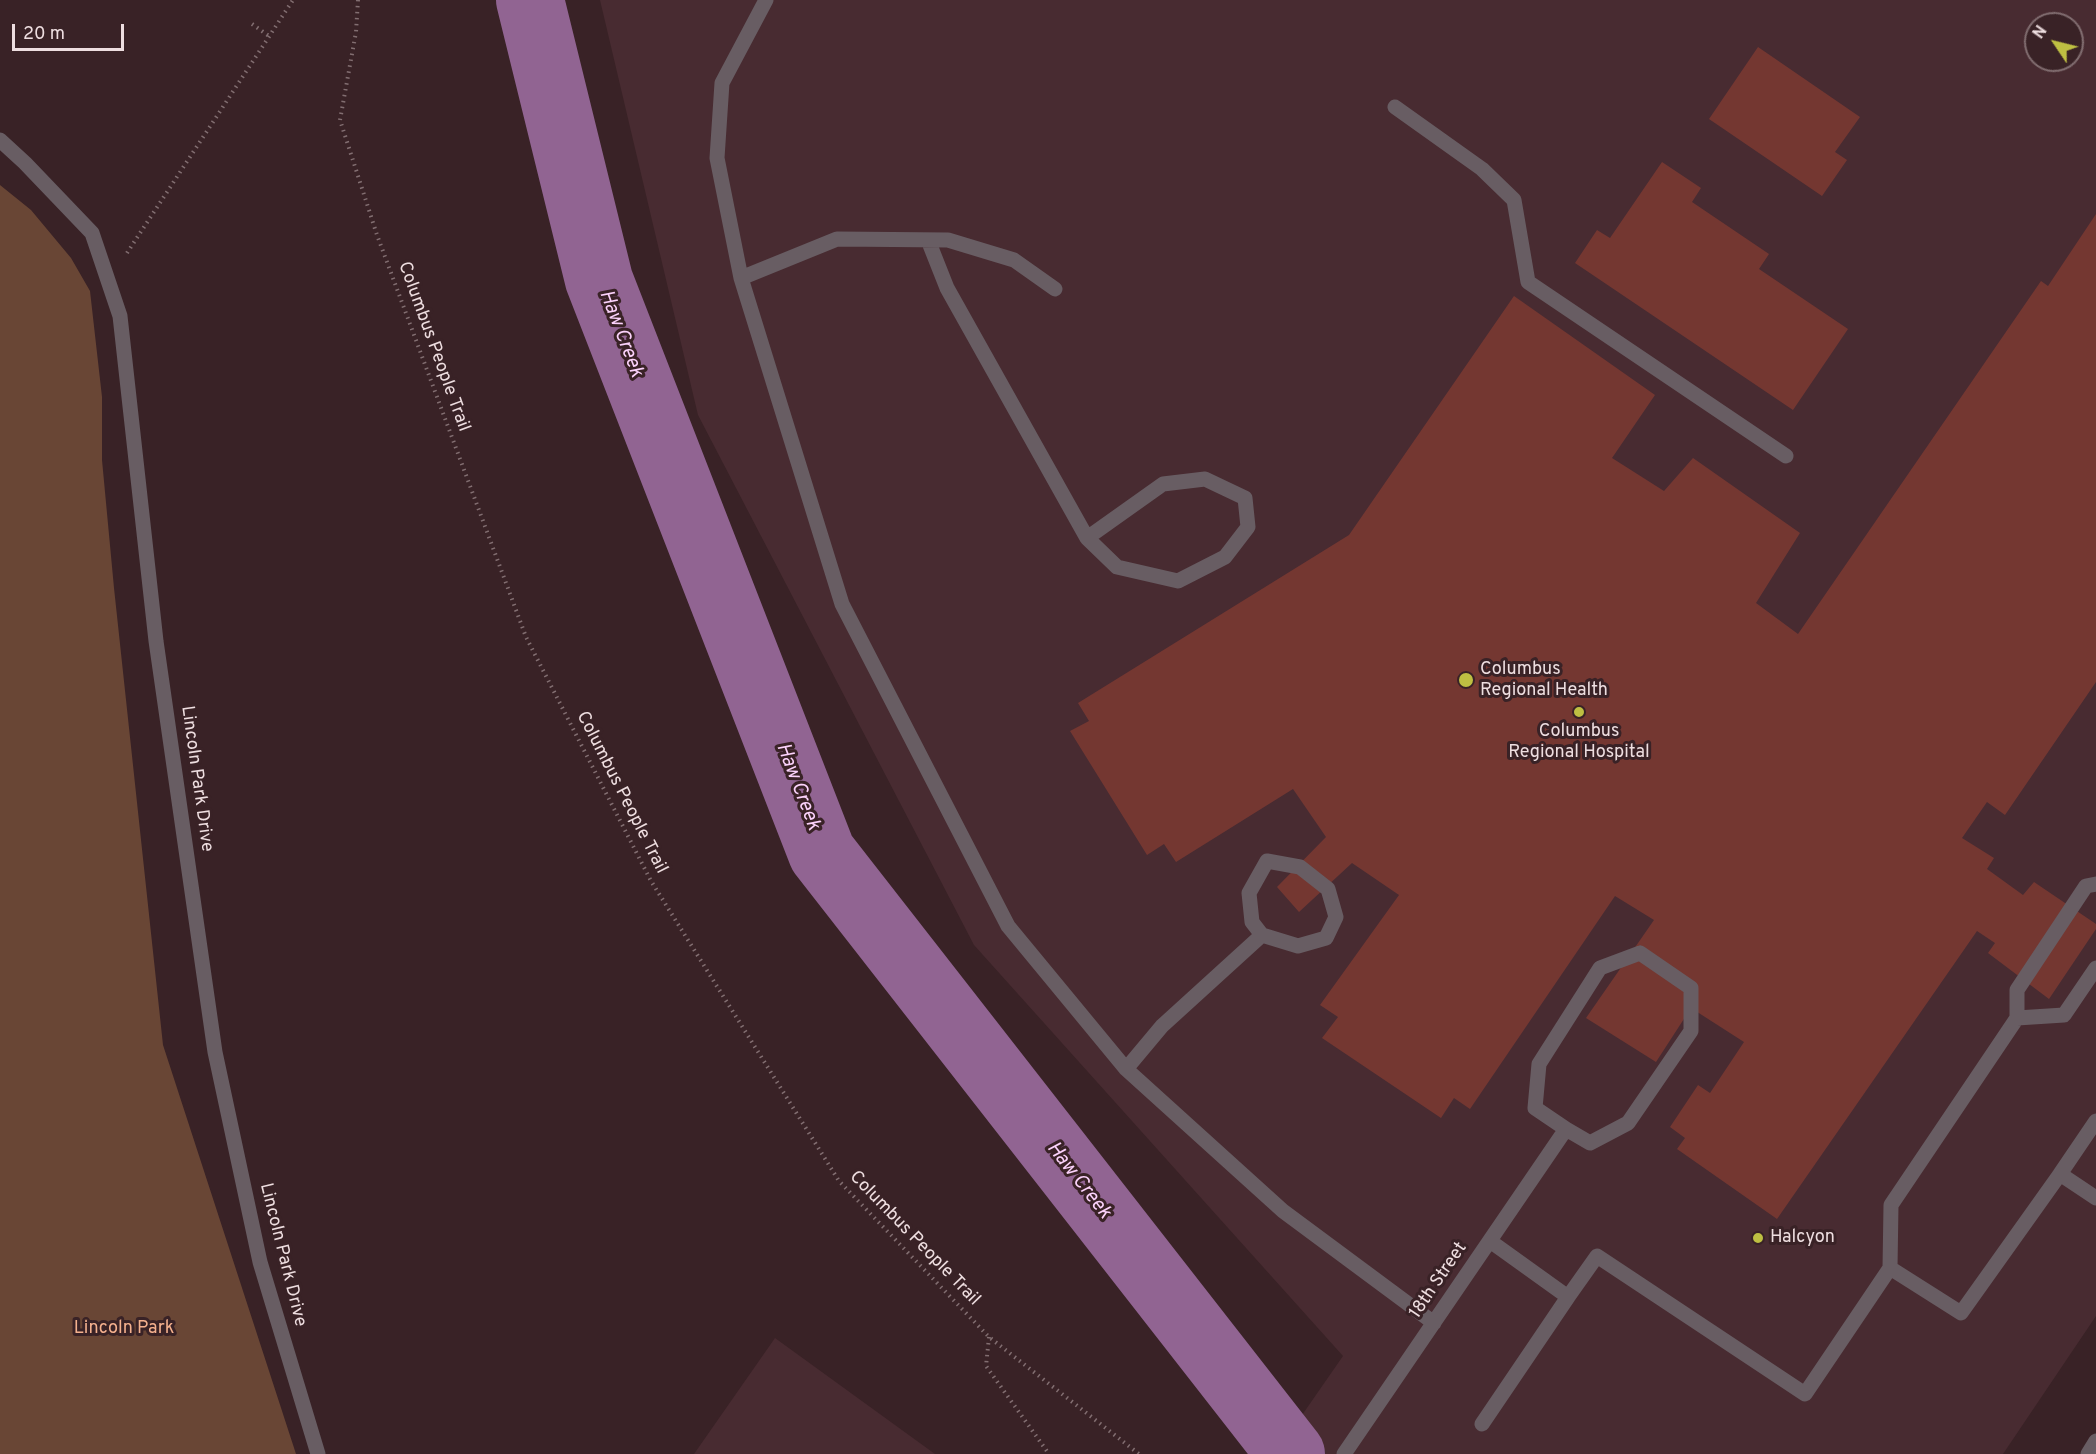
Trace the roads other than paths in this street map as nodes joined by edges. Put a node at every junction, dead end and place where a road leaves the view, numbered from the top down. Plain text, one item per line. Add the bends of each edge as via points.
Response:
1 (766, 0) edge
2 (1395, 107) dead end
3 (0, 140) edge
4 (928, 240) junction
5 (741, 278) junction
6 (1055, 290) dead end
7 (1786, 456) dead end
8 (1087, 538) junction
9 (2096, 884) edge
10 (1262, 935) junction
11 (2096, 968) edge
12 (2017, 1018) junction
13 (1126, 1069) junction
14 (2096, 1120) edge
15 (1566, 1129) junction
16 (2060, 1174) junction
17 (2096, 1198) edge
18 (1490, 1241) junction
19 (1890, 1268) junction
20 (1568, 1296) junction
21 (1434, 1323) junction
22 (1482, 1424) dead end
23 (2096, 1441) edge
24 (318, 1454) edge
25 (1344, 1454) edge
26 (2088, 1454) edge

1 - 5 street via 722,83 717,158
2 - 7 street via 1482,169 1514,200 1528,282
3 - 24 street, Lincoln Park Drive via 92,233 120,316 156,641 215,1052 260,1262
4 - 5 street via 837,239
4 - 6 street via 948,240 1014,260
4 - 8 street via 947,288
5 - 13 street via 842,604 1008,926
8 - 8 street via 1163,484 1205,479 1245,498 1248,526 1225,557 1178,581 1117,567
9 - 12 street via 2086,886 2017,990
10 - 10 street via 1298,946 1326,938 1336,917 1328,889 1300,867 1267,861 1249,893 1252,922
10 - 13 street via 1162,1026
11 - 12 street via 2064,1015
12 - 19 street via 1891,1205
13 - 21 street via 1283,1211
14 - 16 street
15 - 15 street via 1535,1108 1539,1064 1600,968 1640,953 1691,988 1691,1031 1628,1123 1590,1143
15 - 18 street, 18th Street
16 - 17 street
16 - 19 street via 1961,1313
18 - 20 street
18 - 21 street, 18th Street
19 - 20 street via 1805,1394 1597,1256
20 - 22 street
21 - 25 street, 18th Street
23 - 26 street

